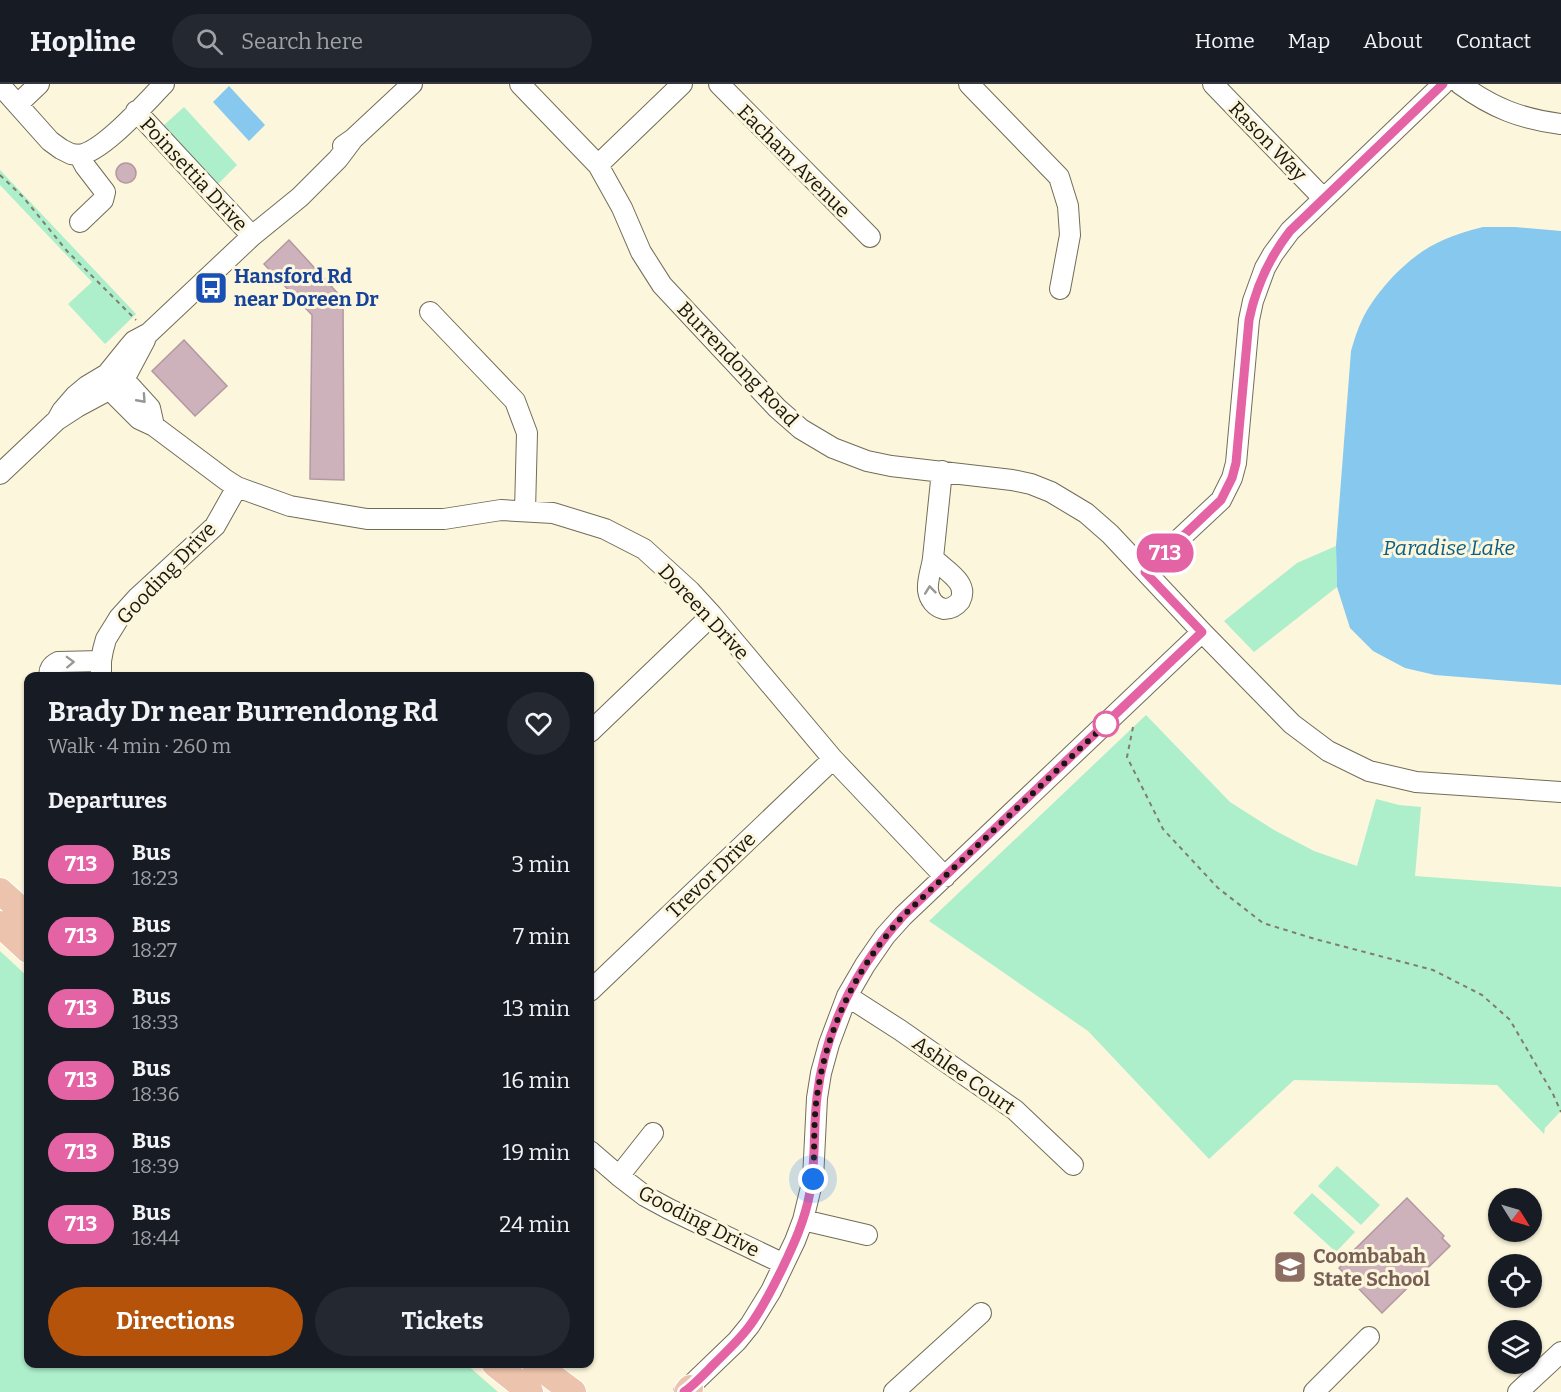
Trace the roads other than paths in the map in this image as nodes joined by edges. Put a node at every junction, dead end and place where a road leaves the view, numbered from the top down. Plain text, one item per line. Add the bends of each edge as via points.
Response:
1 (39, 84) edge
2 (164, 84) edge
3 (412, 84) edge
4 (520, 84) edge
5 (682, 84) edge
6 (718, 84) edge
7 (969, 84) edge
8 (1213, 84) edge
9 (1443, 84) edge
10 (1460, 84) edge
11 (0, 85) edge
12 (18, 105) junction
13 (136, 111) junction
14 (1561, 124) edge
15 (79, 155) junction
16 (598, 165) junction
17 (1323, 198) junction
18 (80, 222) dead end
19 (252, 236) junction
20 (870, 237) dead end
21 (1060, 289) dead end
22 (430, 312) dead end
23 (112, 379) junction
24 (942, 471) junction
25 (0, 474) edge
26 (237, 487) junction
27 (525, 511) junction
28 (933, 558) dead end
29 (1145, 572) junction
30 (712, 615) junction
31 (1202, 632) junction
32 (101, 669) edge
33 (50, 672) edge
34 (594, 728) edge
35 (832, 759) junction
36 (1561, 792) edge
37 (945, 877) junction
38 (0, 891) edge
39 (24, 912) edge
40 (0, 924) edge
41 (24, 946) edge
42 (594, 987) edge
43 (847, 996) junction
44 (653, 1133) dead end
45 (594, 1154) edge
46 (1073, 1165) dead end
47 (619, 1176) junction
48 (803, 1220) junction
49 (867, 1235) dead end
50 (784, 1264) junction
51 (981, 1313) dead end
52 (1369, 1337) dead end
53 (1561, 1352) edge
54 (500, 1368) edge
55 (524, 1368) edge
56 (540, 1368) edge
57 (687, 1391) edge
58 (530, 1392) edge
59 (554, 1392) edge
60 (573, 1392) edge
61 (894, 1392) edge
62 (1314, 1392) edge
63 (1518, 1392) edge

1 - 12 street
2 - 13 street, Poinsettia Drive
3 - 19 street via 292,189
4 - 16 street, Burrendong Road
5 - 16 street
6 - 20 street, Eacham Avenue
7 - 21 street via 1059,177 1068,206 1070,235
8 - 17 street, Rason Way
9 - 17 street
10 - 14 street via 1508,112
11 - 12 street
12 - 15 street via 50,141
13 - 15 street, Poinsettia Drive via 94,150
13 - 19 street, Poinsettia Drive
15 - 18 street via 105,196
16 - 24 street, Burrendong Road via 662,285 777,408 814,438 851,456 891,466
17 - 29 street via 1277,248 1253,301 1236,463 1227,490
19 - 23 street via 128,348
22 - 27 street via 515,401 527,433
23 - 25 street via 87,386 75,396 57,420
23 - 26 street, Doreen Drive via 130,386 150,408 154,426
24 - 28 street
24 - 29 street, Burrendong Road via 1012,480 1051,492 1086,513
26 - 27 street, Doreen Drive via 290,506 367,519 444,519 501,510
26 - 32 street, Gooding Drive via 215,526 119,618 106,639
27 - 30 street, Doreen Drive via 553,513 605,529 644,549
29 - 31 street, Burrendong Road
30 - 34 street
30 - 35 street, Doreen Drive
31 - 36 street, Burrendong Road via 1292,724 1328,752 1370,771 1416,782
31 - 37 street
33 -> 32 street, Gooding Drive via 58,662
35 - 37 street, Doreen Drive
35 - 42 street, Trevor Drive
37 - 43 street via 885,936
38 - 39 main road
40 - 41 main road
43 - 46 street, Ashlee Court via 1015,1110
43 - 48 street via 821,1073 813,1179
44 - 47 street
45 - 47 street, Gooding Drive
47 - 50 street, Gooding Drive via 669,1209
48 - 49 street
48 - 50 street
50 - 57 street via 750,1326
51 - 61 street
52 - 62 street
53 - 63 street
54 - 58 main road
55 - 59 main road
56 - 60 main road

